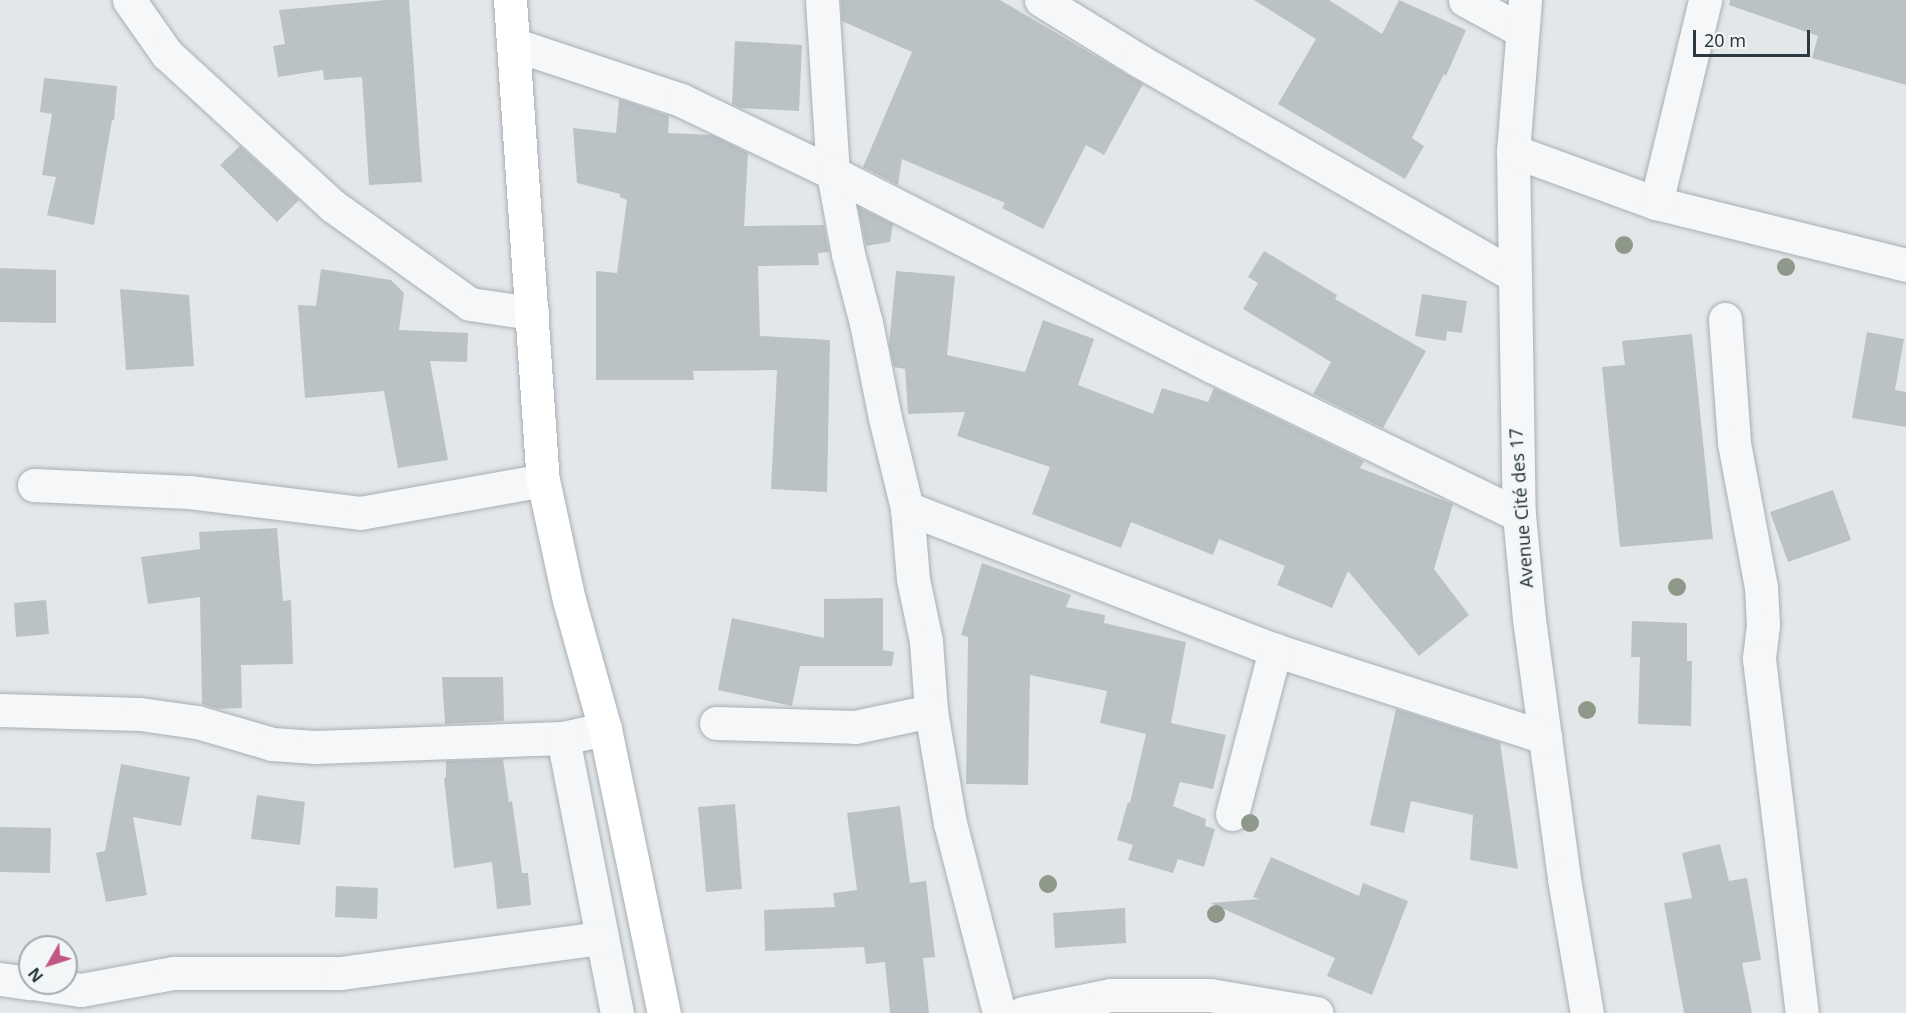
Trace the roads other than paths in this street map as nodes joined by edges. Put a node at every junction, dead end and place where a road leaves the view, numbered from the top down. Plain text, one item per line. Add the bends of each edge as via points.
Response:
1 (129, 0) edge
2 (510, 0) edge
3 (822, 0) edge
4 (1041, 0) edge
5 (1465, 0) edge
6 (1705, 0) edge
7 (1524, 15) edge
8 (513, 44) junction
9 (1513, 150) junction
10 (833, 173) junction
11 (1656, 202) junction
12 (1906, 265) edge
13 (1514, 275) junction
14 (532, 313) junction
15 (1725, 320) dead end
16 (543, 480) junction
17 (34, 485) dead end
18 (907, 508) junction
19 (1519, 515) junction
20 (1275, 650) junction
21 (0, 710) edge
22 (931, 711) junction
23 (716, 723) dead end
24 (605, 729) junction
25 (1545, 737) junction
26 (563, 738) junction
27 (1232, 814) dead end
28 (600, 938) junction
29 (0, 979) edge
30 (18, 981) edge
31 (68, 995) edge
32 (86, 1001) edge
33 (617, 1013) edge
34 (664, 1013) edge
35 (999, 1013) edge
36 (1023, 1013) edge
37 (1316, 1013) edge
38 (1587, 1013) edge
39 (1802, 1013) edge

1 - 14 street via 167,54 333,206 470,304
2 - 8 main road
3 - 10 street
4 - 13 street via 1138,60
5 - 7 street
6 - 11 street
7 - 9 street, Avenue Cité des 17
8 - 10 street via 681,100
8 - 14 main road
9 - 11 street
9 - 13 street, Avenue Cité des 17
10 - 18 street
10 - 19 street via 1212,366
11 - 12 street
13 - 19 street, Avenue Cité des 17
14 - 16 main road
15 - 39 street via 1734,443 1761,587 1763,625 1759,659
16 - 17 street via 360,513 189,492
16 - 24 main road via 569,600
18 - 20 street
18 - 22 street via 913,579 926,641
19 - 25 street, Avenue Cité des 17
20 - 25 street
20 - 27 street
21 - 26 street via 140,714 197,722 272,744 315,747
22 - 23 street via 855,727
22 - 35 street via 950,823
24 - 26 street
24 - 34 main road
25 - 38 street, Avenue Cité des 17
26 - 28 street
28 - 32 street via 341,973 174,973
28 - 33 street
29 - 30 street
31 - 32 street
36 - 37 street via 1111,995 1199,995

